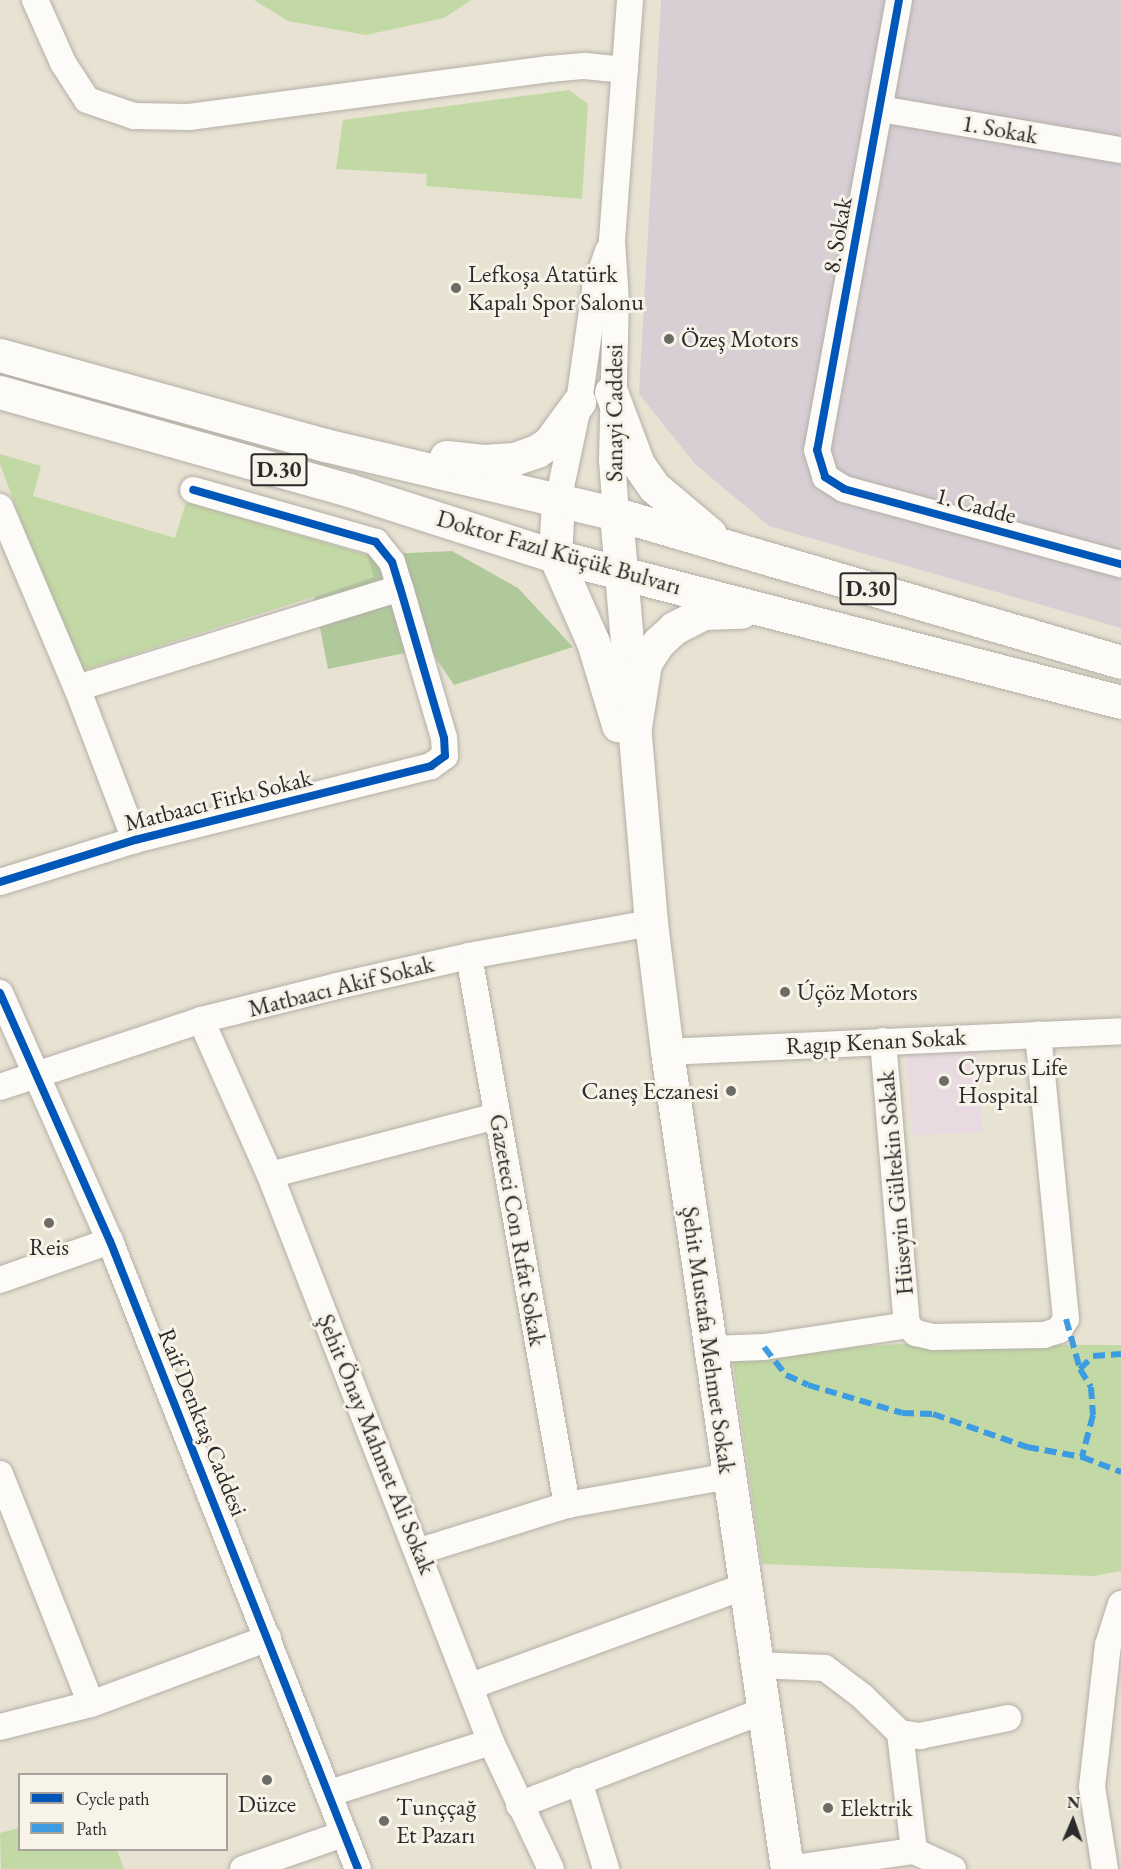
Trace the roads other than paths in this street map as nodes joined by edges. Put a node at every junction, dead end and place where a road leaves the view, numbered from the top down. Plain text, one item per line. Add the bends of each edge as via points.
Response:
1 (34, 0) edge
2 (630, 0) edge
3 (899, 0) edge
4 (624, 70) junction
5 (880, 108) junction
6 (1121, 150) edge
7 (612, 240) junction
8 (0, 355) edge
9 (0, 392) edge
10 (610, 392) junction
11 (579, 402) junction
12 (325, 445) junction
13 (825, 477) joint
14 (194, 490) dead end
15 (558, 501) junction
16 (0, 507) edge
17 (616, 514) junction
18 (727, 546) junction
19 (555, 556) junction
20 (1121, 564) edge
21 (620, 573) junction
22 (400, 588) junction
23 (785, 613) junction
24 (1121, 662) edge
25 (76, 687) junction
26 (1121, 702) edge
27 (634, 733) junction
28 (643, 810) junction
29 (135, 840) junction
30 (0, 882) edge
31 (651, 923) junction
32 (469, 956) junction
33 (0, 993) edge
34 (201, 1020) junction
35 (1121, 1031) edge
36 (1038, 1034) junction
37 (883, 1041) junction
38 (667, 1052) junction
39 (36, 1073) junction
40 (0, 1087) edge
41 (497, 1116) junction
42 (270, 1176) junction
43 (110, 1241) junction
44 (0, 1280) edge
45 (907, 1324) junction
46 (710, 1349) junction
47 (0, 1474) edge
48 (729, 1476) junction
49 (567, 1504) junction
50 (420, 1551) junction
51 (746, 1586) junction
52 (1121, 1604) edge
53 (268, 1638) junction
54 (757, 1665) junction
55 (471, 1686) junction
56 (91, 1704) junction
57 (764, 1711) junction
58 (1008, 1718) dead end
59 (0, 1727) edge
60 (900, 1733) junction
61 (491, 1742) junction
62 (579, 1781) junction
63 (330, 1793) junction
64 (519, 1805) junction
65 (343, 1834) junction
66 (914, 1851) junction
67 (243, 1869) edge
68 (358, 1869) edge
69 (551, 1869) edge
70 (606, 1869) edge
71 (787, 1869) edge
72 (953, 1869) edge
73 (1105, 1869) edge

1 - 4 street via 63,63 87,100 134,116 189,117 558,68
2 - 4 street, Sanayi Caddesi
3 - 5 street, 8. Sokak
4 - 7 street, Sanayi Caddesi
5 - 6 street, 1. Sokak
5 - 13 street, 8. Sokak via 817,450
7 - 10 street, Sanayi Caddesi via 616,301
7 - 11 street, Sanayi Caddesi via 595,290
8 - 12 main road, Doktor Fazıl Küçük Bulvarı / D.30
9 - 19 main road, Doktor Fazıl Küçük Bulvarı / D.30 via 348,490
10 - 17 street, Sanayi Caddesi
10 - 18 main road via 627,444 654,487
11 - 12 main road via 549,443 514,459 484,461
11 - 15 street, Sanayi Caddesi
12 - 15 main road, Doktor Fazıl Küçük Bulvarı / D.30
13 - 20 street, 1. Cadde via 843,489
14 - 22 street via 376,542 392,562
15 - 17 main road, D.30
15 - 19 main road
16 - 25 street
17 - 18 main road, D.30
17 - 21 main road, Şehit Mustafa Mehmet Sokak
18 - 24 main road, D.30
19 - 21 main road, Doktor Fazıl Küçük Bulvarı / D.30
19 - 28 main road, Şehit Mustafa Mehmet Sokak via 593,642
21 - 23 main road, Doktor Fazıl Küçük Bulvarı / D.30
21 - 27 main road, Şehit Mustafa Mehmet Sokak
22 - 25 street
22 - 29 street, Matbaacı Firkı Sokak via 444,738 445,756 430,766
23 - 26 main road, Doktor Fazıl Küçük Bulvarı / D.30
23 - 27 main road via 703,613 674,628 645,663
25 - 29 street
27 - 28 main road, Şehit Mustafa Mehmet Sokak
28 - 31 main road, Şehit Mustafa Mehmet Sokak
29 - 30 street, Matbaacı Firkı Sokak
31 - 32 street, Matbaacı Akif Sokak
31 - 38 main road, Şehit Mustafa Mehmet Sokak
32 - 34 street, Matbaacı Akif Sokak
32 - 41 street, Gazeteci Con Rıfat Sokak
33 - 39 street, Raif Denktaş Caddesi
34 - 39 street, Matbaacı Akif Sokak
34 - 42 street, Şehit Önay Mahmet Ali Sokak
35 - 36 street, Ragıp Kenan Sokak
36 - 37 street, Ragıp Kenan Sokak
36 - 45 street via 1066,1318 1059,1330 1044,1335 933,1337 916,1333
37 - 38 street, Ragıp Kenan Sokak
37 - 45 street, Hüseyin Gültekin Sokak
38 - 46 main road, Şehit Mustafa Mehmet Sokak
39 - 40 street, Matbaacı Akif Sokak
39 - 43 street, Raif Denktaş Caddesi
41 - 42 street
41 - 49 street, Gazeteci Con Rıfat Sokak
42 - 50 street, Şehit Önay Mahmet Ali Sokak
43 - 44 street
43 - 53 street, Raif Denktaş Caddesi
45 - 46 street via 764,1347
46 - 48 main road, Şehit Mustafa Mehmet Sokak
47 - 56 street
48 - 49 street
48 - 51 main road, Şehit Mustafa Mehmet Sokak
49 - 50 street
50 - 55 street, Şehit Önay Mahmet Ali Sokak
51 - 54 main road, Şehit Mustafa Mehmet Sokak
51 - 55 street
52 - 73 street via 1106,1655 1092,1787
53 - 56 street
53 - 63 street, Raif Denktaş Caddesi
54 - 57 main road, Şehit Mustafa Mehmet Sokak
54 - 60 street via 825,1668 862,1696
55 - 61 street, Şehit Önay Mahmet Ali Sokak
56 - 59 street
57 - 62 street
57 - 71 main road, Şehit Mustafa Mehmet Sokak
58 - 60 street via 920,1736
60 - 66 street
61 - 63 street
61 - 64 street, Şehit Önay Mahmet Ali Sokak
62 - 64 street
62 - 70 street
63 - 65 street, Raif Denktaş Caddesi
64 - 69 street, Şehit Önay Mahmet Ali Sokak
65 - 67 street
65 - 68 street, Raif Denktaş Caddesi
66 - 71 street
66 - 72 street

